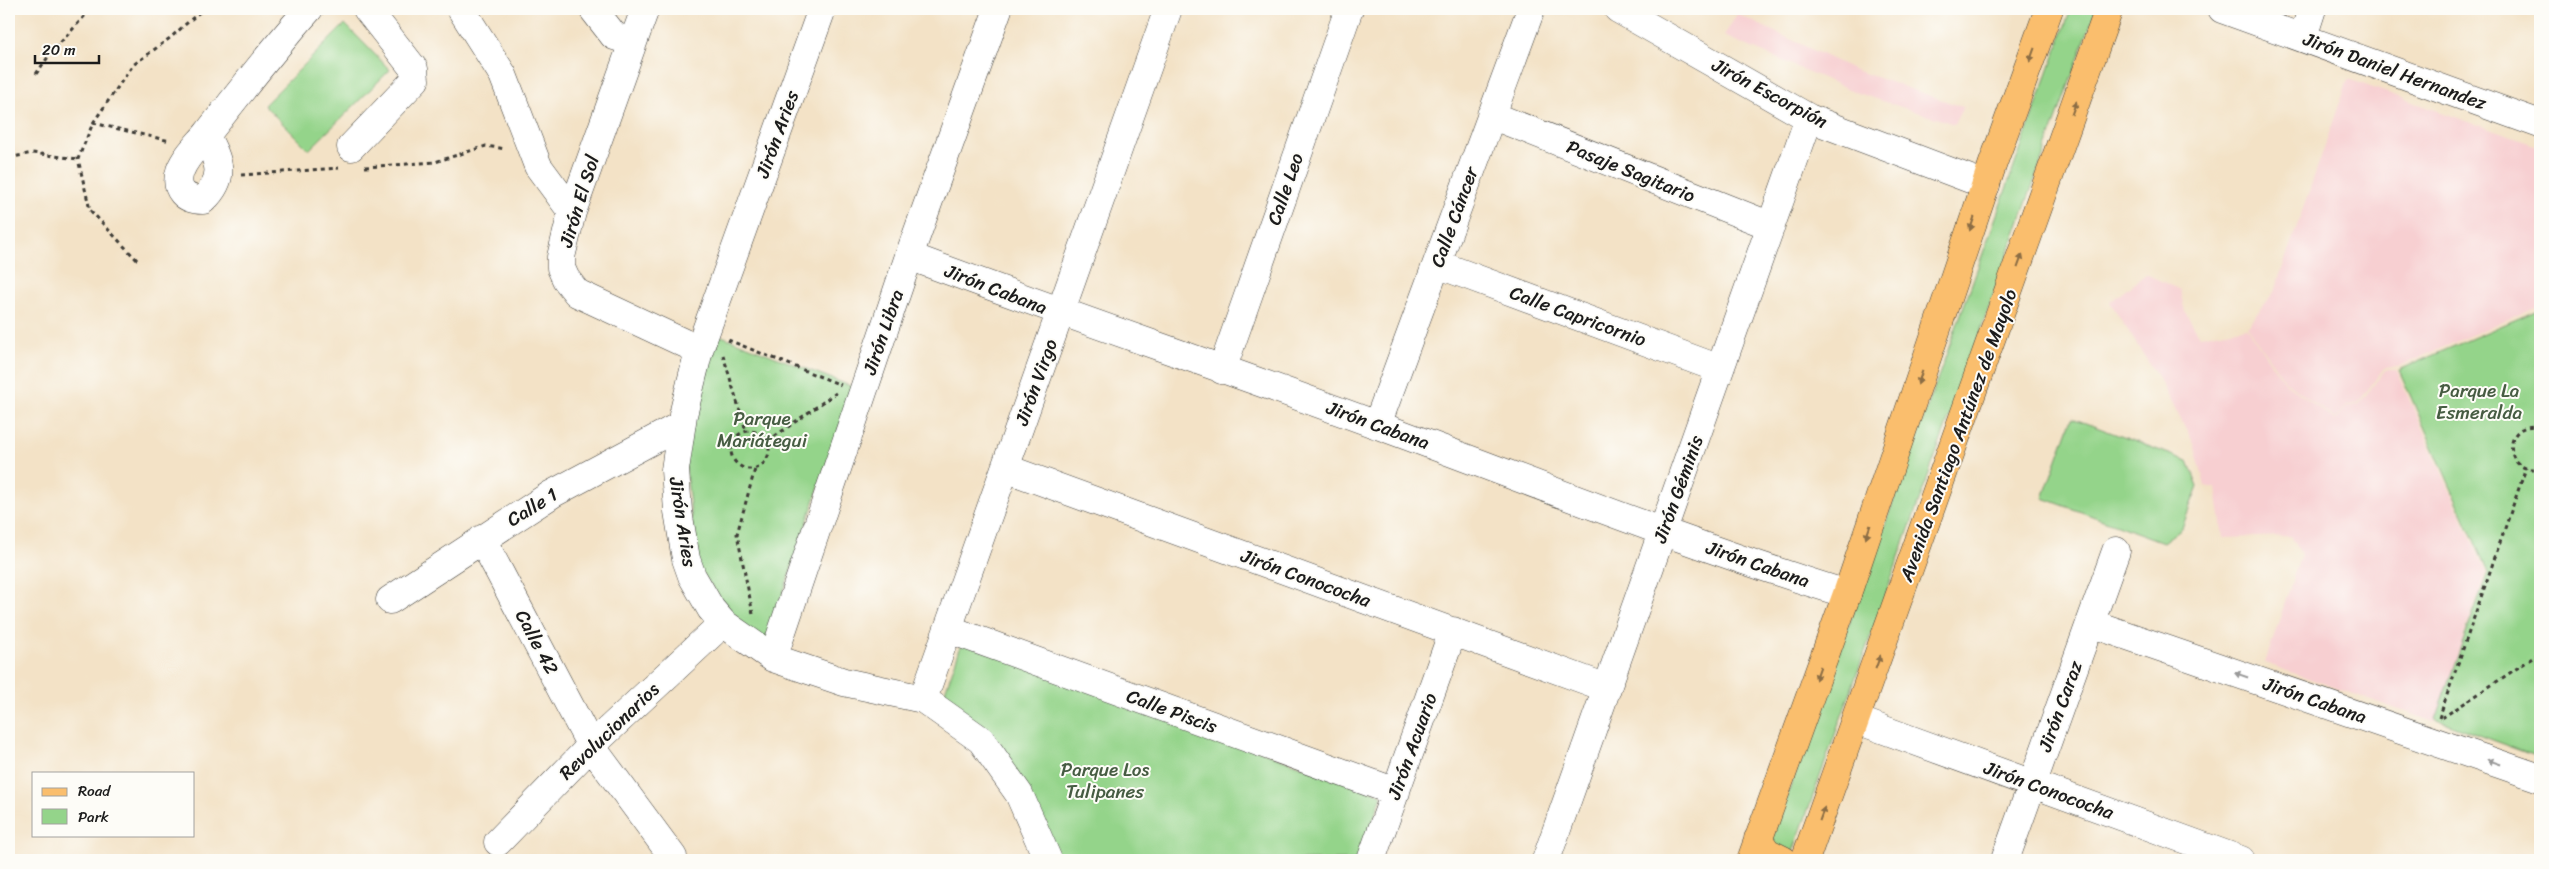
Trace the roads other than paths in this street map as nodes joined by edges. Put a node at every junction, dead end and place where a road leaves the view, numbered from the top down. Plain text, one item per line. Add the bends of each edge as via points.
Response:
1 (309, 9) edge
2 (368, 9) edge
3 (461, 9) edge
4 (593, 9) edge
5 (645, 9) edge
6 (822, 9) edge
7 (998, 9) edge
8 (1168, 9) edge
9 (1349, 9) edge
10 (1530, 9) edge
11 (1618, 9) edge
12 (2049, 9) edge
13 (2109, 9) edge
14 (2222, 9) edge
15 (2312, 9) edge
16 (2302, 37) junction
17 (633, 42) junction
18 (1491, 115) junction
19 (1809, 118) junction
20 (2540, 124) edge
21 (200, 141) road end
22 (351, 147) dead end
23 (1986, 185) junction
24 (572, 212) junction
25 (1771, 226) junction
26 (909, 256) junction
27 (1436, 264) junction
28 (1060, 313) junction
29 (707, 340) junction
30 (1720, 369) junction
31 (1222, 370) junction
32 (681, 425) junction
33 (1378, 425) junction
34 (1005, 468) junction
35 (1663, 531) junction
36 (482, 539) junction
37 (2116, 551) dead end
38 (1846, 594) junction
39 (390, 600) dead end
40 (723, 623) junction
41 (2090, 623) junction
42 (948, 629) junction
43 (1453, 632) junction
44 (773, 658) junction
45 (1607, 688) junction
46 (923, 699) junction
47 (1857, 720) junction
48 (591, 746) junction
49 (2540, 778) edge
50 (2032, 784) junction
51 (1396, 792) junction
52 (498, 842) dead end
53 (1754, 850) edge
54 (673, 857) dead end
55 (1048, 860) edge
56 (1371, 860) edge
57 (1546, 860) edge
58 (1798, 860) edge
59 (2005, 860) edge
60 (2241, 860) edge

1 - 21 street
2 - 22 street via 414,69 415,80
3 - 24 street via 503,75 538,166
4 - 17 street via 614,36
5 - 17 street, Jirón El Sol
6 - 29 street, Jirón Aries
7 - 26 street, Jirón Libra
8 - 28 street, Jirón Virgo
9 - 31 street, Calle Leo
10 - 18 street, Calle Cáncer
11 - 19 street, Jirón Escorpión
12 -> 23 main road
47 -> 13 main road, Avenida Santiago Antúnez de Mayolo
14 - 16 street, Jirón Daniel Hernandez
15 - 16 street
16 - 20 street, Jirón Daniel Hernandez
17 - 24 street, Jirón El Sol
18 - 25 street, Pasaje Sagitario
18 - 27 street, Calle Cáncer
19 - 23 street, Jirón Escorpión
19 - 25 street, Jirón Géminis
23 -> 38 main road
24 - 29 street, Jirón El Sol via 561,257 562,268 572,289 584,297
25 - 30 street, Jirón Géminis
26 - 28 street, Jirón Cabana
26 - 44 street, Jirón Libra
27 - 30 street, Calle Capricornio
27 - 33 street, Calle Cáncer
28 - 31 street, Jirón Cabana
28 - 34 street, Jirón Virgo
29 - 32 street, Jirón Aries
30 - 35 street, Jirón Géminis
31 - 33 street, Jirón Cabana
32 - 36 street, Calle 1 via 568,484
32 - 40 street, Jirón Aries via 676,490 686,559 700,592
33 - 35 street, Jirón Cabana
34 - 42 street, Jirón Virgo
34 - 43 street, Jirón Conococha
35 - 38 street, Jirón Cabana
35 - 45 street, Jirón Géminis
36 - 39 street, Calle 1
36 - 48 street, Calle 42
37 - 41 street, Jirón Caraz
38 -> 53 main road
40 - 44 street, Jirón Aries
40 - 48 street, Revolucionarios
49 -> 41 street, Jirón Cabana
41 - 50 street, Jirón Caraz
42 - 46 street, Jirón Virgo
42 - 51 street, Calle Piscis
43 - 45 street, Jirón Conococha
43 - 51 street, Jirón Acuario
44 - 46 street, Jirón Aries via 844,682
45 - 57 street, Jirón Géminis
46 - 55 street, Jirón Aries via 981,740 1019,794
47 - 50 street, Jirón Conococha
58 -> 47 main road, Avenida Santiago Antúnez de Mayolo
48 - 52 street, Revolucionarios
48 - 54 street, Calle 42
50 - 59 street, Jirón Caraz
50 - 60 street, Jirón Conococha
51 - 56 street, Jirón Acuario
53 - 58 main road

